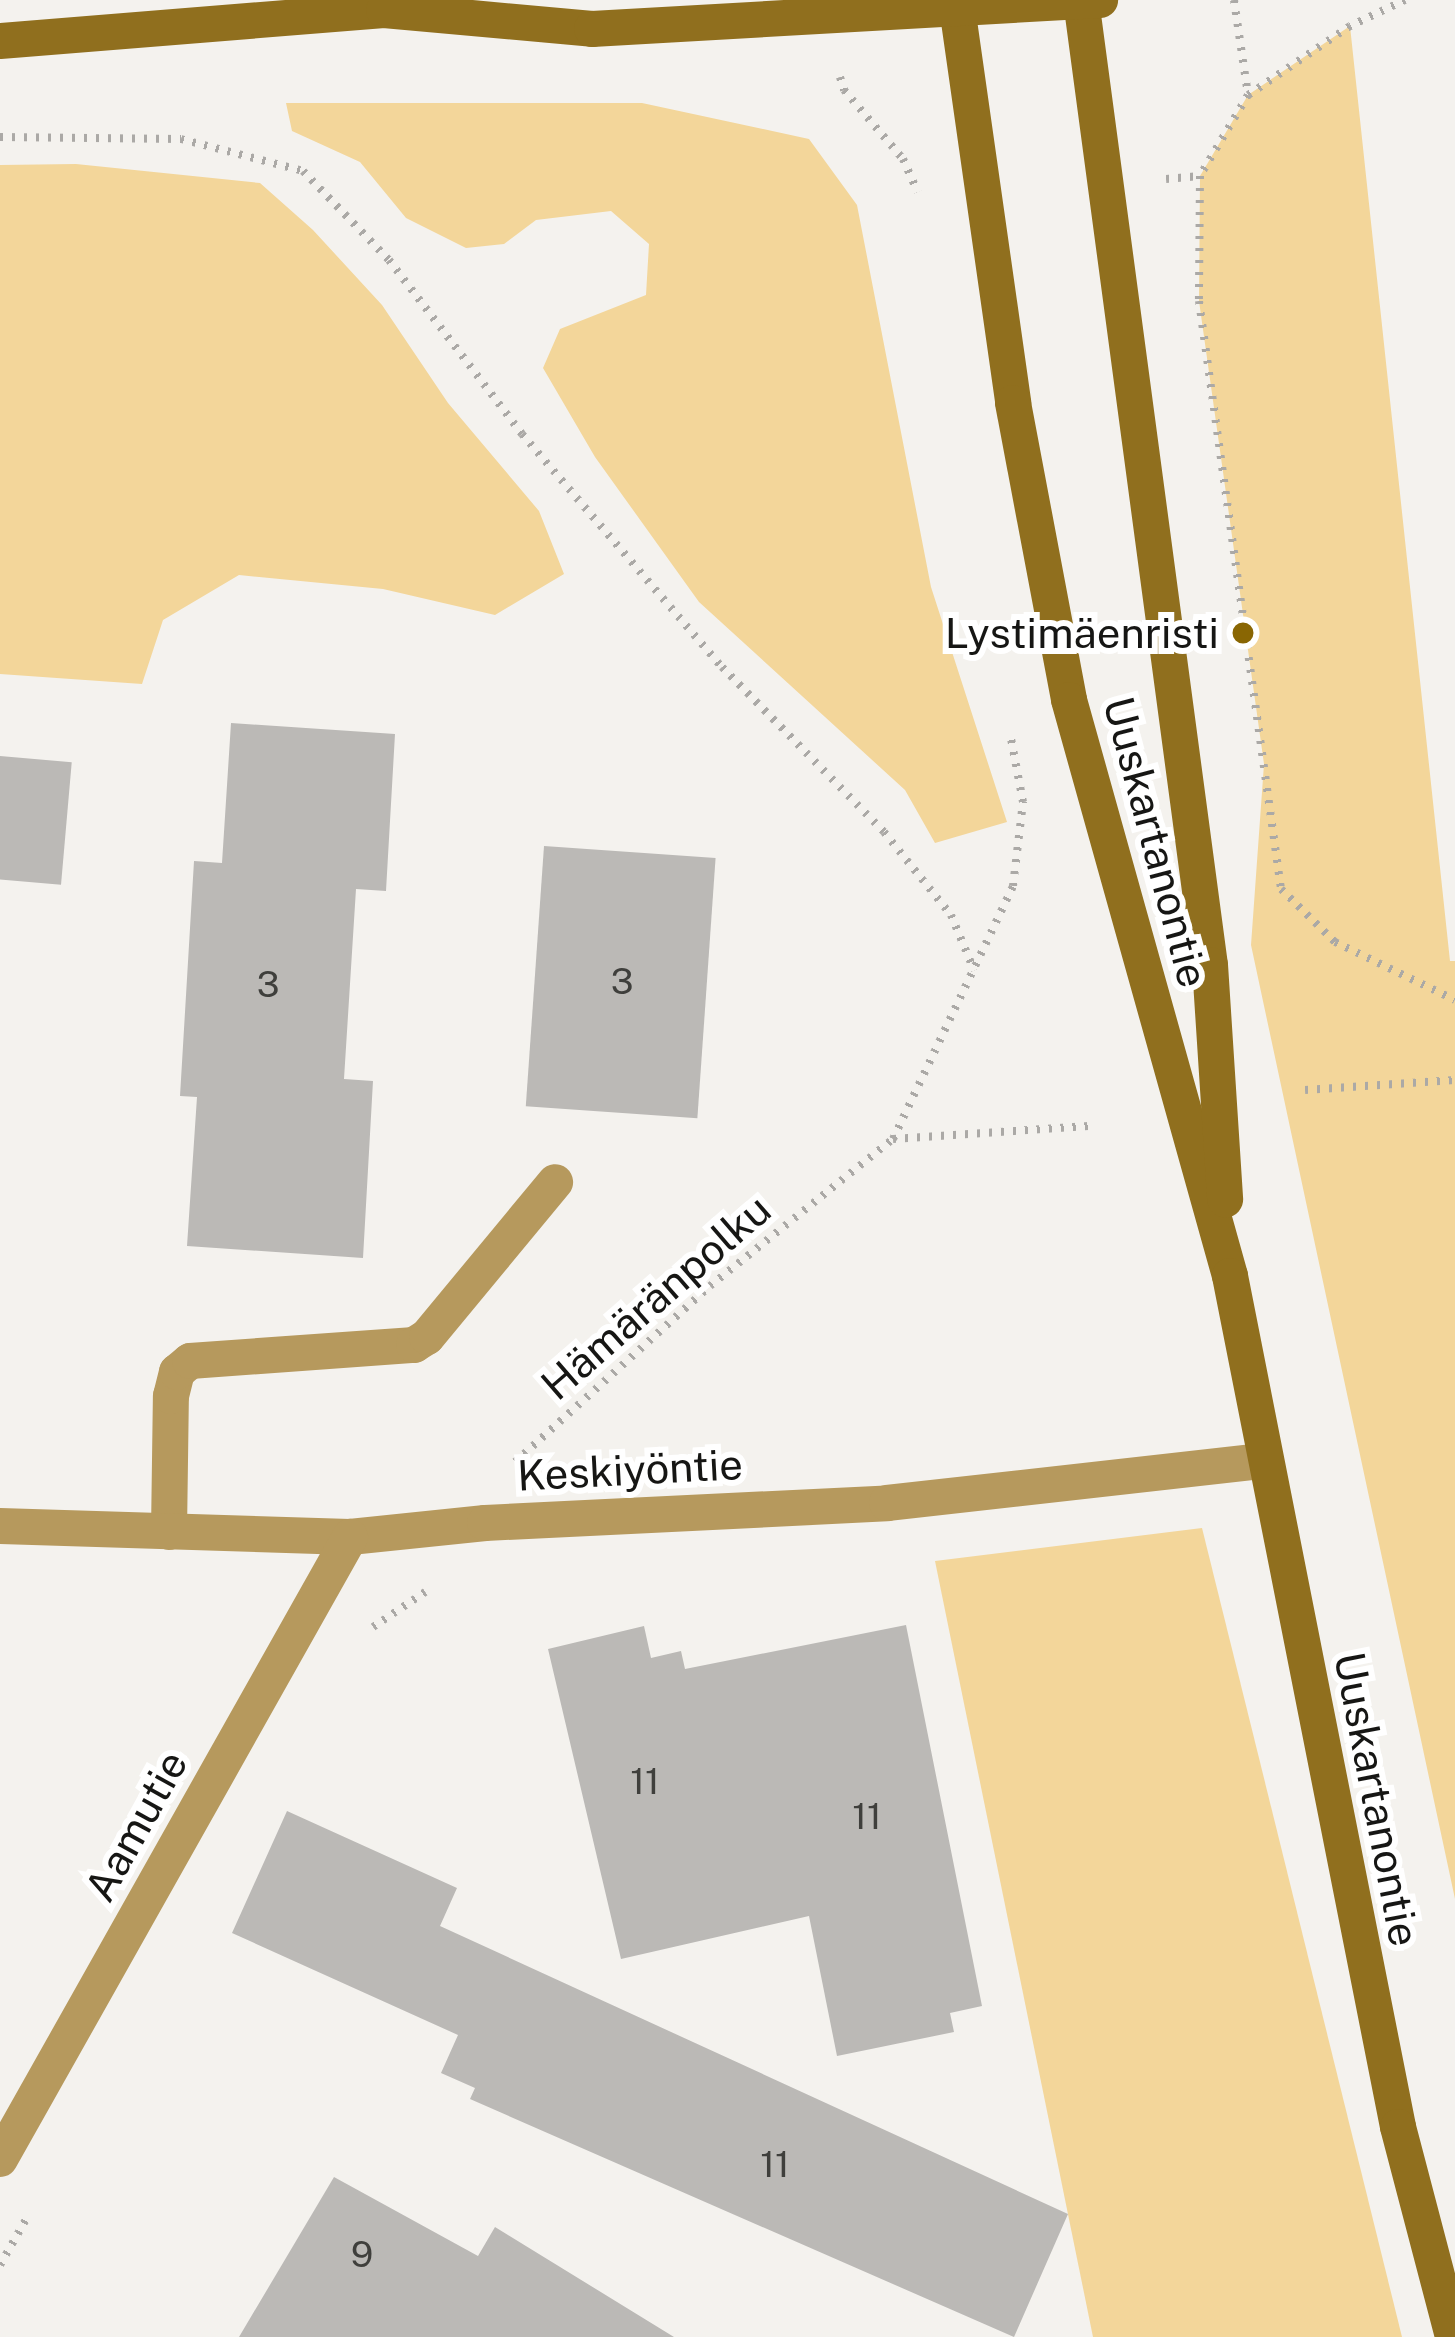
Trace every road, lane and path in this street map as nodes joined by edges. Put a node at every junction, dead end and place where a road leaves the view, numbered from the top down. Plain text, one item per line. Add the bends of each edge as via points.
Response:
1 (420, 0) edge
2 (1234, 0) edge
3 (1405, 0) edge
4 (1088, 1) edge
5 (957, 5) edge
6 (384, 10) junction
7 (822, 15) junction
8 (0, 41) edge
9 (1248, 95) junction
10 (0, 137) edge
11 (921, 198) dead end
12 (1010, 732) dead end
13 (974, 972) junction
14 (1455, 1000) edge
15 (1455, 1080) edge
16 (1305, 1090) dead end
17 (1089, 1126) dead end
18 (893, 1139) junction
19 (555, 1182) dead end
20 (1230, 1276) junction
21 (1263, 1461) junction
22 (485, 1522) junction
23 (0, 1526) edge
24 (169, 1532) junction
25 (350, 1537) junction
26 (0, 2158) edge
27 (1453, 2337) edge

1 - 6 main road
2 - 9 path
3 - 9 path via 1350,26
4 - 5 main road
4 - 20 main road, Uuskartanontie via 1210,965
5 - 7 main road
5 - 20 main road, Uuskartanontie via 1013,403 1069,700
6 - 7 main road via 592,29
6 - 8 main road
7 - 11 path via 844,90 903,159
9 - 14 path via 1200,176 1198,301 1280,889 1335,942
10 - 13 path via 182,139 303,171 389,260 522,434 722,667 884,832 951,915
12 - 13 path via 1023,802 1013,886
13 - 18 path
15 - 16 path
17 - 18 path
18 - 22 path, Hämäränpolku via 710,1286 517,1459
19 - 24 street via 414,1345 190,1361 177,1372
20 - 21 main road, Uuskartanontie
21 - 22 street, Keskiyöntie via 886,1502
21 - 27 main road, Uuskartanontie via 1398,2127
22 - 25 street, Keskiyöntie
23 - 24 street, Keskiyöntie
24 - 25 street, Keskiyöntie
25 - 26 street, Aamutie

